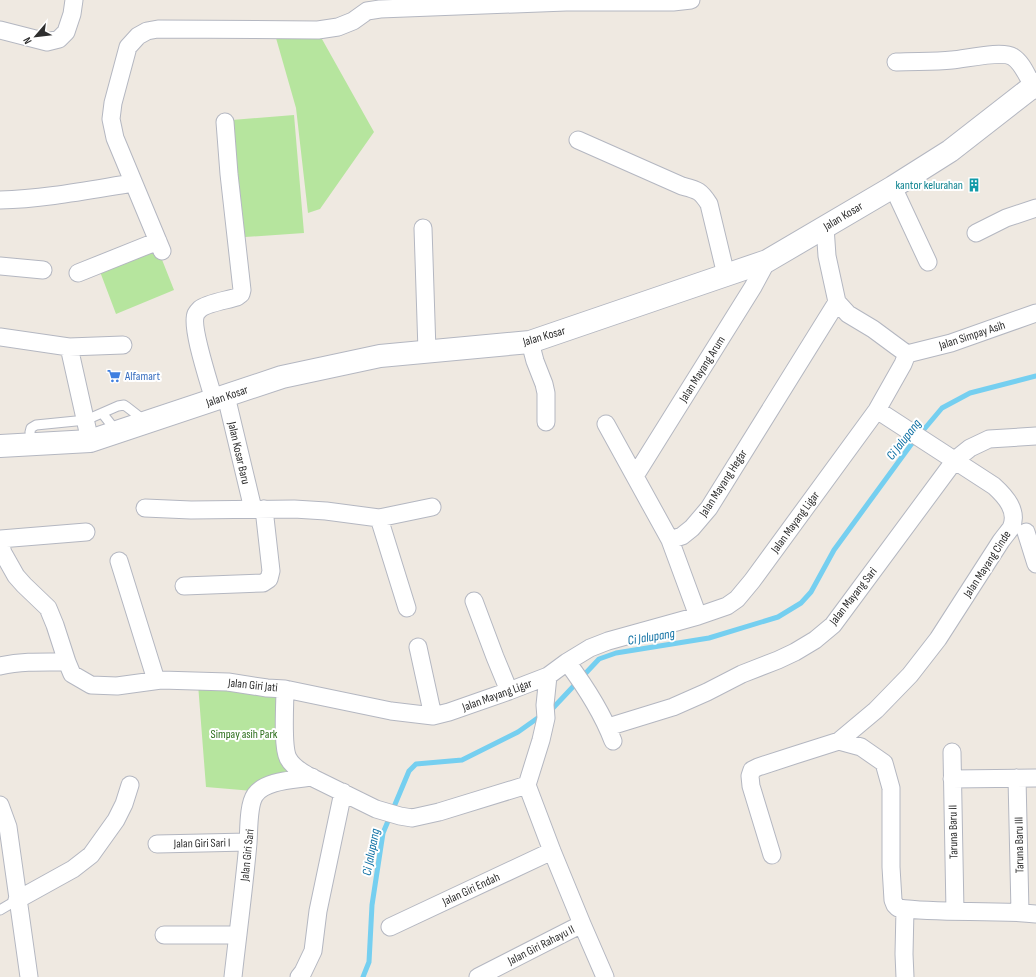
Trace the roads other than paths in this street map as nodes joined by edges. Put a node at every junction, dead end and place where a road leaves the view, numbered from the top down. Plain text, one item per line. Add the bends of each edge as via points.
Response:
1 (74, 0) edge
2 (691, 0) edge
3 (367, 6) edge
4 (0, 30) edge
5 (896, 62) dead end
6 (1035, 86) edge
7 (225, 122) dead end
8 (578, 140) dead end
9 (133, 183) junction
10 (893, 187) junction
11 (0, 200) edge
12 (1036, 208) edge
13 (825, 227) junction
14 (423, 228) dead end
15 (976, 233) dead end
16 (767, 260) junction
17 (928, 262) dead end
18 (0, 266) edge
19 (43, 270) dead end
20 (78, 273) dead end
21 (726, 275) junction
22 (837, 302) junction
23 (1036, 313) edge
24 (0, 337) edge
25 (530, 342) junction
26 (123, 345) dead end
27 (69, 347) junction
28 (427, 351) junction
29 (908, 354) junction
30 (220, 398) junction
31 (877, 410) junction
32 (102, 413) junction
33 (86, 420) junction
34 (147, 422) junction
35 (546, 422) dead end
36 (606, 424) dead end
37 (117, 432) junction
38 (1036, 436) edge
39 (90, 441) junction
40 (31, 445) junction
41 (0, 446) edge
42 (955, 460) junction
43 (635, 476) junction
44 (432, 507) dead end
45 (145, 508) dead end
46 (259, 509) junction
47 (379, 518) junction
48 (1024, 531) edge
49 (86, 532) dead end
50 (0, 539) edge
51 (670, 540) junction
52 (0, 543) edge
53 (119, 561) dead end
54 (1036, 564) edge
55 (4, 566) edge
56 (184, 586) dead end
57 (474, 601) dead end
58 (408, 608) dead end
59 (698, 616) junction
60 (418, 647) dead end
61 (67, 662) junction
62 (0, 666) edge
63 (571, 668) junction
64 (548, 676) junction
65 (156, 680) junction
66 (285, 689) junction
67 (509, 691) junction
68 (433, 716) junction
69 (839, 741) junction
70 (952, 752) dead end
71 (312, 777) junction
72 (1018, 778) junction
73 (1036, 778) edge
74 (952, 779) junction
75 (130, 785) dead end
76 (527, 785) junction
77 (342, 792) junction
78 (0, 805) edge
79 (248, 842) junction
80 (156, 844) dead end
81 (552, 851) junction
82 (772, 855) dead end
83 (18, 900) junction
84 (905, 909) junction
85 (0, 910) edge
86 (955, 911) junction
87 (1028, 913) edge
88 (582, 924) junction
89 (390, 927) dead end
90 (164, 935) dead end
91 (238, 935) junction
92 (28, 977) edge
93 (234, 977) edge
94 (299, 977) edge
95 (478, 977) edge
96 (606, 977) edge
97 (905, 977) edge

1 - 4 street via 66,32 59,40 47,42
2 - 3 street via 380,9
3 - 9 street via 353,21 338,27 318,30 158,29 138,36 128,48 111,119 115,138
5 - 6 street via 952,60 1006,54 1017,61
6 - 10 street, Jalan Kosar via 950,151
7 - 30 street, Jalan Kosar Baru via 242,290 237,297 204,306 195,317 198,346
8 - 21 street via 682,186 698,190 709,204
9 - 11 street via 17,200
9 - 20 street via 160,246
10 - 13 street, Jalan Kosar
10 - 17 street
12 - 15 street via 1006,218
13 - 16 street, Jalan Kosar
13 - 22 street via 827,256
14 - 28 street
16 - 21 street, Jalan Kosar
16 - 43 street, Jalan Mayang Arum via 753,287
18 - 19 street
21 - 25 street, Jalan Kosar
22 - 29 street via 848,314
22 - 51 street, Jalan Mayang Hegar via 709,508 692,528 682,536
23 - 29 street, Jalan Simpay Asih via 951,343
24 - 27 street
25 - 28 street, Jalan Kosar
25 - 35 street via 546,393
26 - 27 street
27 - 33 street
28 - 30 street, Jalan Kosar via 380,356 327,367
29 - 31 street, Jalan Mayang Ligar
30 - 34 street, Jalan Kosar
30 - 46 street, Jalan Kosar Baru
31 - 42 street, Jalan Mayang Cinde
31 - 59 street, Jalan Mayang Ligar via 737,599 727,606
32 - 33 lane
32 - 34 lane via 124,405
32 - 37 lane
33 - 39 street
33 - 40 lane via 36,425 30,432
34 - 37 street, Jalan Kosar
36 - 43 street
37 - 39 street, Jalan Kosar
38 - 42 street, Jalan Mayang Sari via 989,439 970,448
39 - 40 street, Jalan Kosar
40 - 41 street, Jalan Kosar
42 - 48 street, Jalan Mayang Cinde via 994,486 1004,496 1013,518
42 - 63 street, Jalan Mayang Sari via 833,625 795,652 610,734 585,687
43 - 51 street
44 - 47 street
45 - 46 street
46 - 47 street via 326,511
46 - 56 street, Jalan Kosar Baru via 271,571 269,579 263,583
47 - 58 street
48 - 54 street
48 - 69 street, Jalan Mayang Cinde via 1001,541 938,639 910,675 876,710
49 - 50 street
51 - 59 street
52 - 55 street, Jalan Giri Jati
53 - 65 street
55 - 61 street, Jalan Giri Jati via 48,608
57 - 67 street
59 - 63 street, Jalan Mayang Ligar via 590,648
60 - 68 street
61 - 62 street via 25,662
61 - 65 street, Jalan Giri Jati via 72,674 91,685 117,686
63 - 64 street, Jalan Mayang Ligar
64 - 67 street, Jalan Mayang Ligar
64 - 76 street via 541,740
65 - 66 street, Jalan Giri Jati via 228,682
66 - 68 street, Jalan Mayang Ligar via 391,711
66 - 71 street, Jalan Giri Jati via 285,749 293,765
67 - 68 street, Jalan Mayang Ligar
69 - 82 street via 752,770 751,786
69 - 84 street via 861,747 884,763 891,788 893,900 898,908
70 - 74 street, Taruna Baru II
71 - 77 street, Jalan Giri Jati
71 - 79 street, Jalan Giri Sari via 275,783 255,795 251,805
72 - 73 street
72 - 74 street
72 - 87 street, Taruna Baru III
74 - 86 street, Taruna Baru II
75 - 83 street via 116,820 91,855 73,869
76 - 77 street, Jalan Giri Jati via 412,818 376,809
76 - 81 street
77 - 94 street via 318,911 313,952
78 - 83 street via 8,827
79 - 80 street, Jalan Giri Sari I
79 - 91 street, Jalan Giri Sari
81 - 88 street
81 - 89 street, Jalan Giri Endah
83 - 85 lane
83 - 92 street
84 - 86 street
84 - 97 street
86 - 87 street
88 - 95 street, Jalan Giri Rahayu II
88 - 96 street
90 - 91 street
91 - 93 street, Jalan Giri Sari

